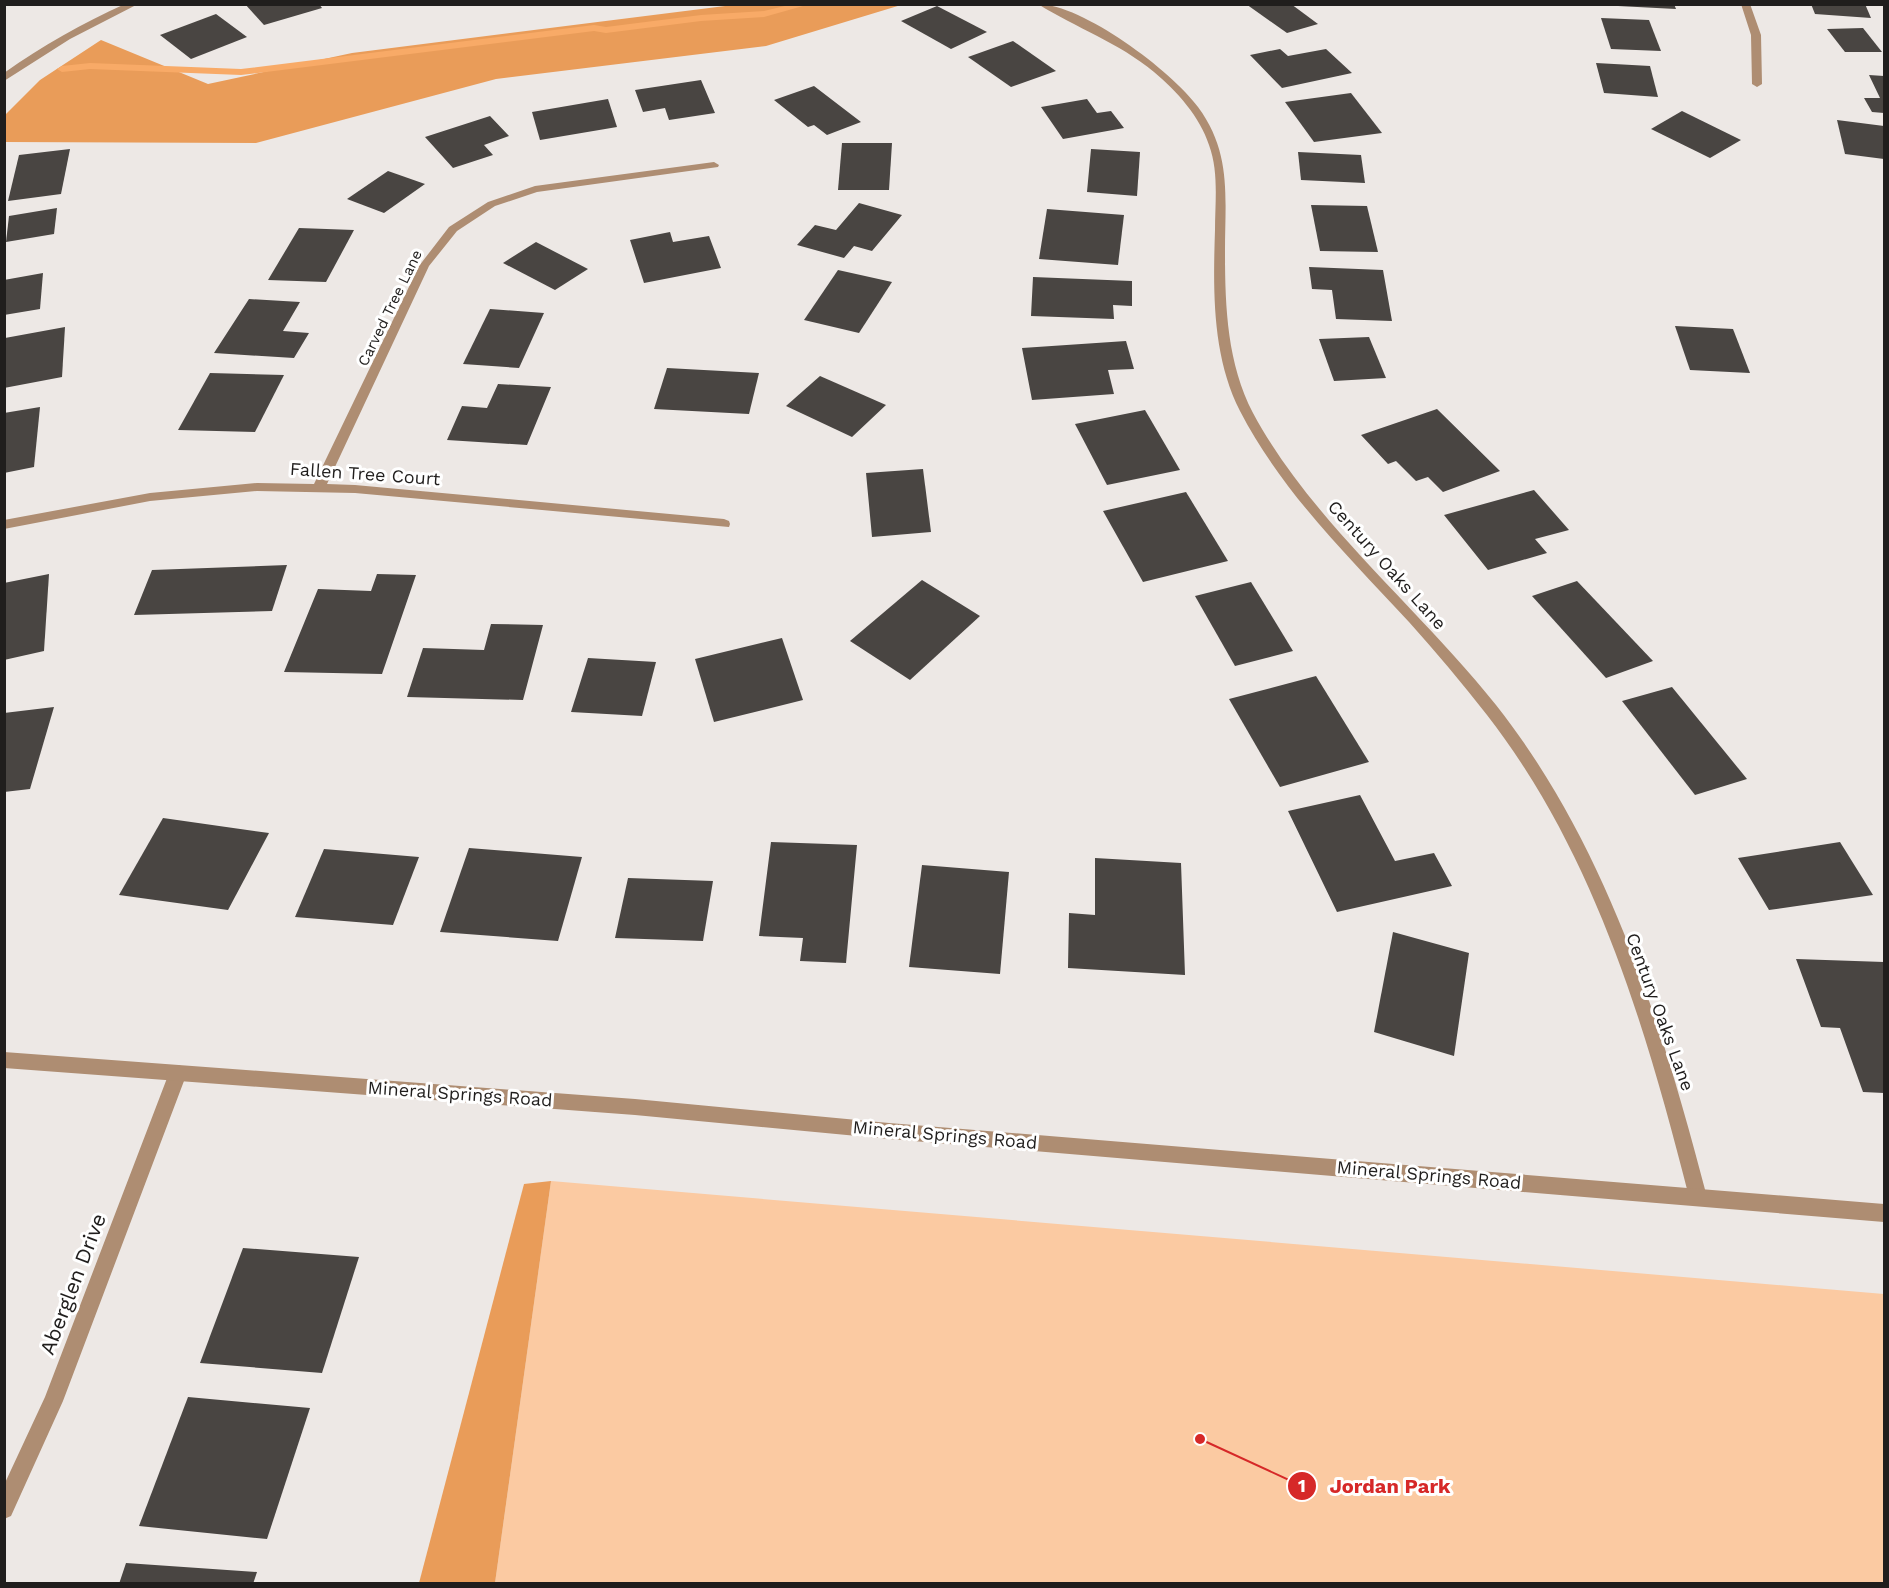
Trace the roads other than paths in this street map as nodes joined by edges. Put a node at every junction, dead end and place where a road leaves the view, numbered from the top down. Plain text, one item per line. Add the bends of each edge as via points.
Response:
1 (134, 4) edge
2 (1042, 4) edge
3 (1745, 4) edge
4 (4, 78) edge
5 (1757, 84) dead end
6 (714, 165) dead end
7 (319, 487) junction
8 (4, 525) edge
9 (724, 525) dead end
10 (4, 1060) edge
11 (178, 1073) junction
12 (1698, 1197) junction
13 (1884, 1213) edge
14 (4, 1509) edge

1 - 4 street via 78,31
2 - 12 street, Century Oaks Lane via 1141,56 1189,102 1209,132 1217,153 1220,195 1221,333 1241,399 1267,447 1315,512 1469,682 1519,748 1575,846 1631,972 1671,1092
3 - 5 street via 1756,35
6 - 7 street, Carved Tree Lane via 527,191 454,228 424,266
7 - 8 street, Fallen Tree Court via 197,491
7 - 9 street, Fallen Tree Court
10 - 11 street, Mineral Springs Road
11 - 12 street, Mineral Springs Road via 635,1107
11 - 14 street, Aberglen Drive via 53,1401
12 - 13 street, Mineral Springs Road

